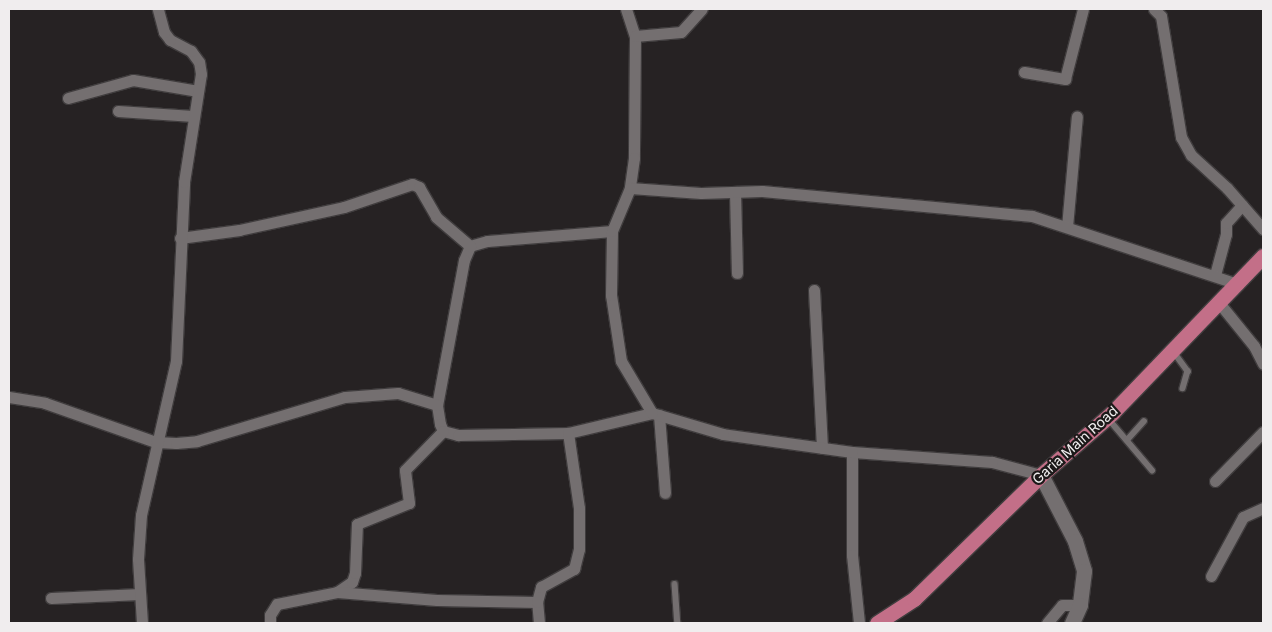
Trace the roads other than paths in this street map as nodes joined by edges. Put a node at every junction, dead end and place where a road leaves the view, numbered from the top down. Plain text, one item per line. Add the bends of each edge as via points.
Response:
1 (158, 9) edge
2 (626, 9) edge
3 (702, 9) edge
4 (1083, 9) edge
5 (1154, 9) edge
6 (635, 36) junction
7 (1024, 72) dead end
8 (198, 91) junction
9 (68, 98) dead end
10 (118, 112) dead end
11 (193, 116) junction
12 (1077, 116) dead end
13 (630, 188) junction
14 (735, 192) junction
15 (1242, 205) junction
16 (1067, 227) junction
17 (1263, 229) edge
18 (612, 231) junction
19 (180, 238) junction
20 (470, 246) junction
21 (1263, 256) edge
22 (737, 273) dead end
23 (1215, 275) junction
24 (1238, 284) junction
25 (814, 290) dead end
26 (1220, 304) junction
27 (1174, 352) junction
28 (1263, 364) edge
29 (1183, 388) dead end
30 (9, 397) edge
31 (437, 405) junction
32 (655, 414) junction
33 (1107, 417) junction
34 (1144, 421) dead end
35 (443, 431) junction
36 (1263, 432) edge
37 (568, 433) junction
38 (1127, 440) junction
39 (156, 442) junction
40 (822, 448) junction
41 (852, 452) junction
42 (1152, 470) dead end
43 (1041, 475) junction
44 (1215, 481) dead end
45 (665, 493) dead end
46 (1263, 508) edge
47 (1211, 576) dead end
48 (675, 584) dead end
49 (337, 592) junction
50 (140, 594) junction
51 (51, 598) dead end
52 (537, 602) junction
53 (1080, 605) junction
54 (142, 623) edge
55 (270, 623) edge
56 (539, 623) edge
57 (678, 623) edge
58 (858, 623) edge
59 (877, 623) edge
60 (1047, 623) edge
61 (1072, 623) edge

1 - 8 street via 164,32 170,40 192,51 199,62
2 - 6 street
3 - 6 street via 681,32
4 - 7 street via 1065,79
5 - 15 street via 1161,16 1181,137 1190,156
6 - 13 street via 634,158
8 - 9 street via 133,80
8 - 11 street
10 - 11 street
11 - 19 street
12 - 16 street
13 - 14 street
13 - 18 street
14 - 16 street via 762,191 1005,212
14 - 22 street
15 - 17 street
15 - 23 street via 1226,223
16 - 23 street
18 - 20 street via 486,240
18 - 32 street via 611,295 616,343 621,361
19 - 20 street via 239,230 344,207 412,184 419,187 436,217
19 - 39 street via 176,360
20 - 31 street via 464,260
21 - 24 main road, Garia Main Road
23 - 24 street
24 - 26 main road, Garia Main Road
25 - 40 street
26 - 27 main road, Garia Main Road
26 - 28 street
27 - 29 lane via 1188,371
27 - 33 main road, Garia Main Road
30 - 39 street via 45,403
31 - 35 street
31 - 39 street via 398,393 345,397 197,441
32 - 37 street
32 - 40 street via 723,434
32 - 45 street
33 - 38 lane
33 - 43 main road, Garia Main Road
34 - 38 lane
35 - 37 street via 458,436
35 - 49 street via 405,470 409,503 357,524 355,572 352,582
36 - 44 street
37 - 52 street via 578,508 577,562 574,569 546,581
38 - 42 lane
39 - 50 street via 141,515
40 - 41 street
41 - 43 street via 992,462
41 - 58 street via 852,555
43 - 53 main road via 1075,541 1084,571
43 - 59 main road, Garia Main Road via 914,599
46 - 47 street via 1243,517
48 - 57 lane
49 - 52 street via 437,600
49 - 55 street via 277,604 270,615
50 - 51 street
50 - 54 street
52 - 56 street
53 - 60 street via 1062,605
53 - 61 main road

